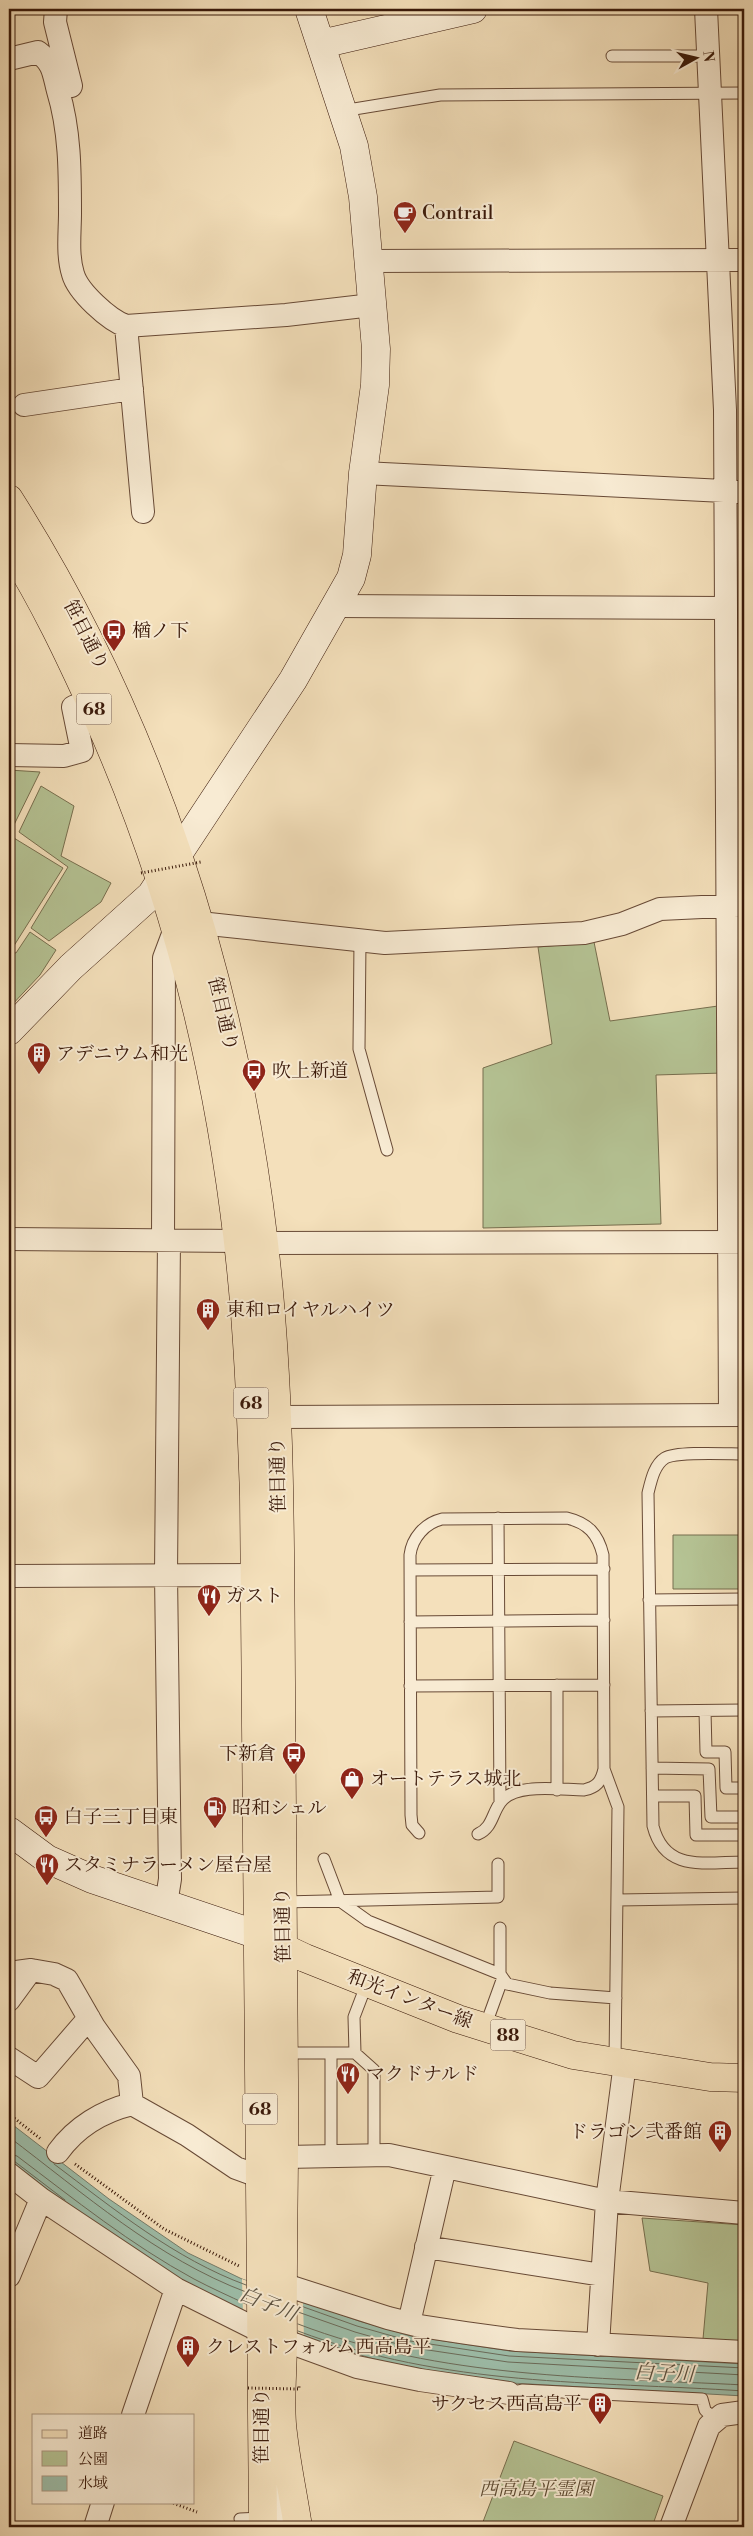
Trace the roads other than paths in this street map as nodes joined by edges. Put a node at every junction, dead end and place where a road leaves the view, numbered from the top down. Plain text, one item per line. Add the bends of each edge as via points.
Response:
1 (56, 9) edge
2 (309, 9) edge
3 (473, 9) edge
4 (706, 9) edge
5 (321, 44) junction
6 (612, 56) dead end
7 (708, 56) junction
8 (9, 59) edge
9 (744, 93) edge
10 (710, 94) junction
11 (342, 111) junction
12 (70, 173) junction
13 (717, 260) junction
14 (744, 260) edge
15 (369, 261) junction
16 (372, 305) junction
17 (126, 326) junction
18 (132, 388) junction
19 (24, 405) dead end
20 (363, 473) junction
21 (734, 491) edge
22 (9, 499) edge
23 (143, 512) dead end
24 (9, 546) edge
25 (337, 606) junction
26 (725, 608) junction
27 (90, 700) junction
28 (9, 755) edge
29 (190, 858) junction
30 (151, 876) junction
31 (735, 906) edge
32 (188, 924) junction
33 (360, 940) junction
34 (9, 1031) edge
35 (387, 1150) dead end
36 (9, 1239) edge
37 (166, 1240) junction
38 (251, 1242) junction
39 (736, 1242) edge
40 (737, 1415) edge
41 (276, 1417) junction
42 (744, 1454) edge
43 (498, 1518) junction
44 (499, 1569) junction
45 (604, 1569) junction
46 (410, 1570) junction
47 (166, 1574) junction
48 (256, 1574) junction
49 (9, 1576) edge
50 (744, 1599) edge
51 (649, 1600) junction
52 (604, 1620) junction
53 (499, 1621) junction
54 (410, 1622) junction
55 (557, 1685) junction
56 (604, 1685) junction
57 (410, 1686) junction
58 (499, 1686) junction
59 (705, 1710) junction
60 (744, 1710) edge
61 (651, 1711) junction
62 (652, 1768) junction
63 (604, 1769) junction
64 (744, 1788) edge
65 (557, 1790) junction
66 (652, 1796) junction
67 (500, 1802) junction
68 (744, 1817) edge
69 (9, 1831) edge
70 (419, 1833) dead end
71 (478, 1834) dead end
72 (744, 1835) edge
73 (324, 1859) dead end
74 (744, 1862) edge
75 (498, 1864) dead end
76 (744, 1898) edge
77 (618, 1900) junction
78 (340, 1901) junction
79 (283, 1902) junction
80 (166, 1904) junction
81 (500, 1928) dead end
82 (258, 1935) junction
83 (284, 1949) junction
84 (31, 1970) junction
85 (9, 1973) edge
86 (501, 1977) junction
87 (367, 1983) junction
88 (616, 1998) junction
89 (9, 2000) edge
90 (89, 2018) junction
91 (485, 2027) junction
92 (284, 2053) junction
93 (331, 2053) junction
94 (355, 2053) junction
95 (9, 2058) edge
96 (620, 2063) junction
97 (744, 2078) edge
98 (132, 2104) junction
99 (58, 2152) road end
100 (331, 2156) junction
101 (374, 2156) junction
102 (285, 2157) junction
103 (445, 2167) junction
104 (9, 2174) edge
105 (261, 2177) junction
106 (41, 2198) junction
107 (607, 2201) junction
108 (744, 2213) edge
109 (426, 2247) junction
110 (602, 2275) junction
111 (9, 2276) edge
112 (268, 2282) junction
113 (176, 2289) junction
114 (409, 2323) junction
115 (272, 2332) junction
116 (598, 2344) junction
117 (744, 2352) edge
118 (509, 2393) joint
119 (744, 2412) edge
120 (133, 2414) edge
121 (715, 2420) junction
122 (282, 2424) junction
123 (102, 2504) edge
124 (262, 2523) edge
125 (95, 2527) edge
126 (298, 2527) edge
127 (672, 2527) edge

1 - 12 street via 55,22 76,111 75,159
2 - 5 street
3 - 5 street
4 - 7 street
5 - 11 street
6 - 7 lane
7 - 10 street
8 - 12 street via 38,52 50,61 65,114
9 - 10 lane
10 - 11 lane via 440,95
10 - 13 street
11 - 15 street via 354,146
12 - 17 street via 73,274 80,287 114,322
13 - 14 street
13 - 15 street
13 - 21 street via 725,410
15 - 16 street
16 - 17 street via 286,315
16 - 20 street via 375,385
17 - 18 street
18 - 19 street
18 - 23 street
20 - 21 street
20 - 25 street via 357,555 351,578
21 - 26 street
22 - 29 main road, 笹目通り / 68 via 68,599
24 - 27 main road, 笹目通り / 68 via 50,618
25 - 26 street
25 - 29 street
26 - 31 street
27 - 28 street via 73,707 82,751 64,756
27 - 30 main road, 笹目通り / 68 via 141,819
29 - 30 street
29 - 32 main road, 笹目通り / 68
30 - 32 main road, 笹目通り / 68
30 - 34 street via 151,895 71,968
31 - 33 street via 660,909 622,924 584,933 384,943
31 - 39 street via 729,1070
32 - 33 street
32 - 37 street via 164,958
32 - 38 main road, 笹目通り / 68 via 223,1010 237,1074
33 - 35 lane via 360,1050
36 - 37 street
37 - 38 street
37 - 47 street
38 - 39 street
38 - 41 main road, 笹目通り / 68
38 - 48 main road, 笹目通り / 68
39 - 40 street
40 - 41 street
41 - 79 main road, 笹目通り / 68
42 - 51 lane via 678,1454 664,1458 654,1472 648,1493
43 - 44 lane
43 - 45 lane via 567,1518 580,1521 600,1541
43 - 46 lane via 435,1520 413,1541
44 - 45 lane
44 - 46 lane
44 - 53 lane
45 - 52 lane
46 - 54 lane
47 - 48 street
47 - 49 street
47 - 80 street via 170,1879
48 - 82 main road, 笹目通り / 68
50 - 51 lane
51 - 61 lane
52 - 53 lane
52 - 56 lane
53 - 54 lane
53 - 58 lane
54 - 57 lane
55 - 56 lane
55 - 58 lane
55 - 65 lane
56 - 63 lane
57 - 58 lane
57 - 70 lane via 411,1815 412,1825
58 - 67 lane
59 - 60 lane
59 - 61 lane
59 - 64 lane via 706,1752 725,1752 726,1788
61 - 62 lane
62 - 66 lane
62 - 68 lane via 710,1769 711,1817
63 - 65 lane via 594,1788
63 - 77 lane via 618,1807
65 - 67 lane via 515,1791
66 - 72 lane via 695,1796 696,1835
66 - 74 lane via 657,1841 668,1854 685,1862
67 - 71 lane via 489,1826
69 - 80 street via 47,1859 92,1879
73 - 78 lane
75 - 78 lane via 498,1897
76 - 77 lane
77 - 88 lane
78 - 79 lane
78 - 86 lane via 368,1921
79 - 83 main road, 笹目通り / 68
80 - 82 street
81 - 86 lane
82 - 83 main road, 和光インター線 / 88
82 - 105 main road, 笹目通り / 68
83 - 87 main road, 和光インター線 / 88
83 - 92 main road, 笹目通り / 68
84 - 85 street
84 - 89 street
84 - 90 street via 67,1980
86 - 88 lane via 513,1987
86 - 91 lane
87 - 91 main road, 和光インター線 / 88
87 - 94 lane via 354,2017
88 - 96 lane
90 - 95 street via 38,2077
90 - 98 street via 129,2076
91 - 96 main road, 和光インター線 / 88 via 573,2055
92 - 93 lane
92 - 102 main road, 笹目通り / 68
93 - 94 lane
93 - 100 lane
94 - 101 lane via 374,2070
96 - 97 main road, 和光インター線 / 88 via 710,2077
96 - 107 street
98 - 99 street via 114,2108 86,2123
98 - 105 street via 236,2168
100 - 101 street
100 - 102 street
101 - 103 street via 389,2155
102 - 112 main road, 笹目通り / 68
103 - 107 street
103 - 109 street
104 - 106 street
105 - 112 main road, 笹目通り / 68
106 - 111 street
106 - 113 street
107 - 108 street
107 - 110 street
109 - 110 street
109 - 114 street
110 - 116 street
112 - 114 street
112 - 115 main road, 68
113 - 115 street
113 - 120 street
114 - 116 street via 517,2340
115 - 118 street via 357,2367
115 - 122 main road, 笹目通り / 68
115 - 124 main road, 笹目通り / 68
116 - 117 street
118 - 121 lane via 522,2390 702,2399 705,2410
119 - 121 street via 729,2413
121 - 127 street via 709,2426
122 - 124 street
122 - 126 main road, 笹目通り / 68
123 - 125 street

